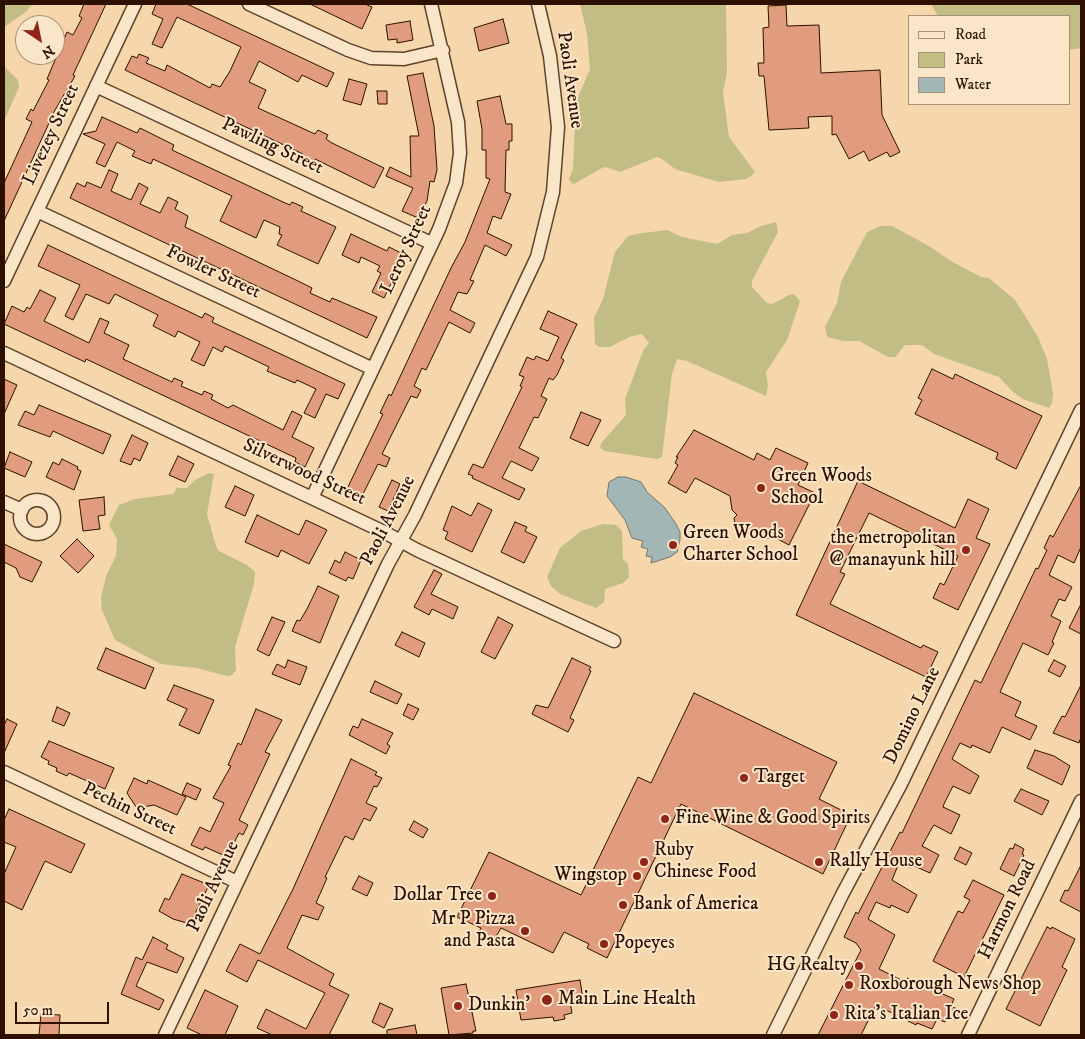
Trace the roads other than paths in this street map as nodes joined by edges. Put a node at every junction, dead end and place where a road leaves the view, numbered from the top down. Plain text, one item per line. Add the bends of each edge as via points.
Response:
1 (135, 4) edge
2 (249, 4) edge
3 (431, 4) edge
4 (538, 4) edge
5 (442, 50) junction
6 (96, 86) junction
7 (37, 211) junction
8 (432, 243) junction
9 (4, 281) edge
10 (4, 353) edge
11 (373, 369) junction
12 (1081, 410) edge
13 (312, 498) junction
14 (4, 502) edge
15 (22, 510) dead end
16 (400, 541) junction
17 (614, 641) dead end
18 (5, 776) edge
19 (1081, 801) edge
20 (237, 882) junction
21 (165, 1035) edge
22 (773, 1035) edge
23 (968, 1035) edge

1 - 6 street, Livezey Street
2 - 5 street via 371,58 404,59
3 - 5 street, Leroy Street
4 - 16 street, Paoli Avenue via 550,56 558,127 554,184 543,238 528,279
5 - 8 street, Leroy Street via 458,122 460,153 452,198
6 - 7 street, Livezey Street
6 - 8 street, Pawling Street
7 - 9 street, Livezey Street
7 - 11 street, Fowler Street
8 - 11 street, Leroy Street
10 - 13 street, Silverwood Street
11 - 13 street, Leroy Street
12 - 22 street, Domino Lane via 901,784
13 - 16 street, Silverwood Street
14 - 15 street
16 - 17 street, Silverwood Street
16 - 20 street, Paoli Avenue
18 - 20 street, Pechin Street
19 - 23 street, Harmon Road
20 - 21 street, Paoli Avenue

